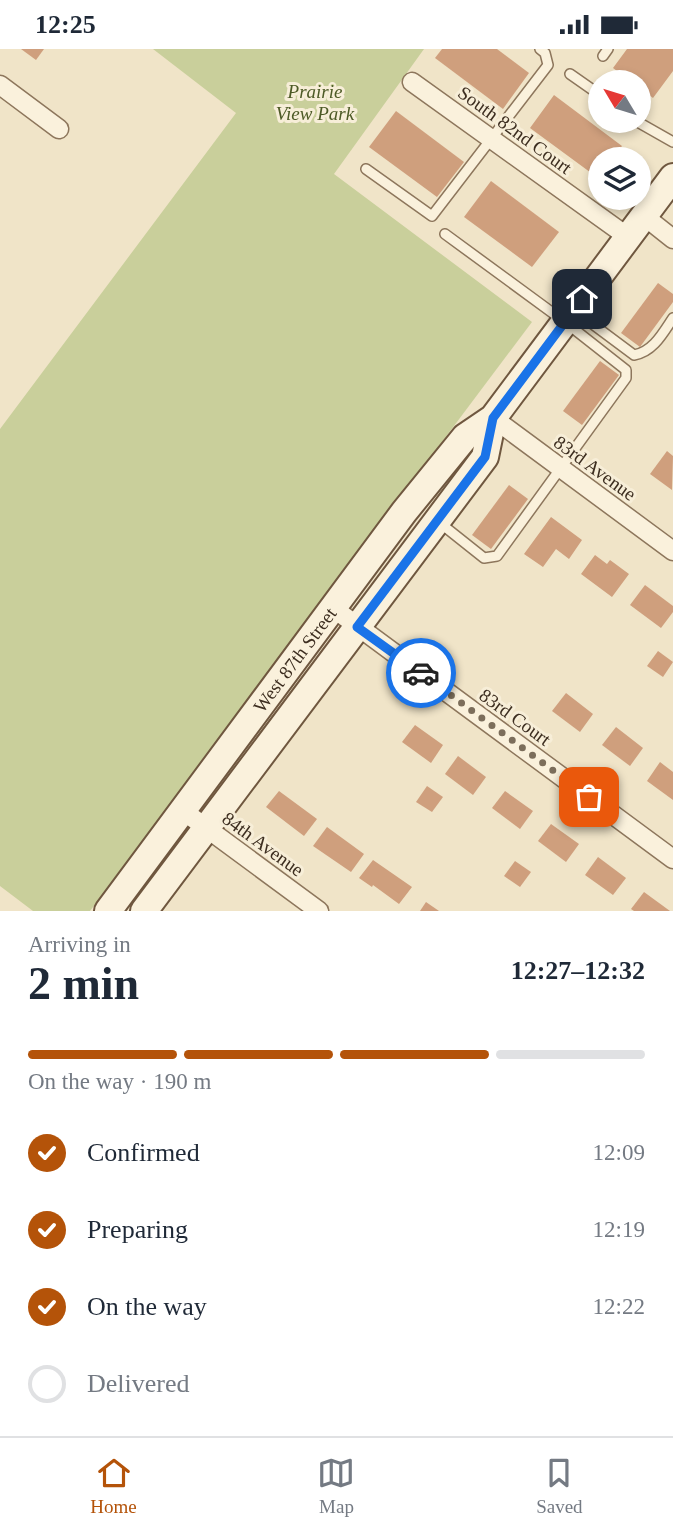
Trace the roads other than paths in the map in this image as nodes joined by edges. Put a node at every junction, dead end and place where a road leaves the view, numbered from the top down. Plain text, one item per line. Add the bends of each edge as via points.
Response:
1 (540, 49) edge
2 (570, 74) dead end
3 (412, 82) dead end
4 (0, 85) edge
5 (588, 87) edge
6 (59, 129) dead end
7 (651, 130) edge
8 (492, 139) junction
9 (673, 142) edge
10 (366, 169) dead end
11 (673, 177) edge
12 (644, 216) junction
13 (445, 234) dead end
14 (628, 237) junction
15 (673, 239) edge
16 (569, 316) junction
17 (673, 318) edge
18 (493, 418) junction
19 (561, 468) junction
20 (437, 521) junction
21 (673, 551) edge
22 (333, 608) junction
23 (357, 627) junction
24 (182, 810) junction
25 (206, 828) junction
26 (673, 859) edge
27 (108, 911) edge
28 (144, 911) edge
29 (319, 911) edge

1 - 8 lane via 548,65
2 - 5 lane
3 - 8 street, South 82nd Court
4 - 6 street
7 - 9 lane
8 - 10 lane via 432,216
8 - 14 street, South 82nd Court
11 - 12 main road, West 87th Street
12 - 14 main road, West 87th Street
12 - 15 street
13 - 16 lane
14 - 16 main road, West 87th Street
16 - 17 lane via 634,355 656,342
16 - 18 main road, West 87th Street
16 - 19 lane via 626,370 626,378
18 - 19 street, 83rd Avenue
18 - 20 main road, West 87th Street via 485,457
18 - 22 main road, West 87th Street via 465,437
19 - 20 lane via 497,556 484,558
19 - 21 street, 83rd Avenue
20 - 23 main road, West 87th Street
22 - 23 street, 83rd Court
22 - 24 main road, West 87th Street
23 - 25 main road, West 87th Street
23 - 26 street, 83rd Court
24 - 25 street, 84th Avenue
24 - 27 main road, West 87th Street
25 - 28 main road, West 87th Street
25 - 29 street, 84th Avenue

